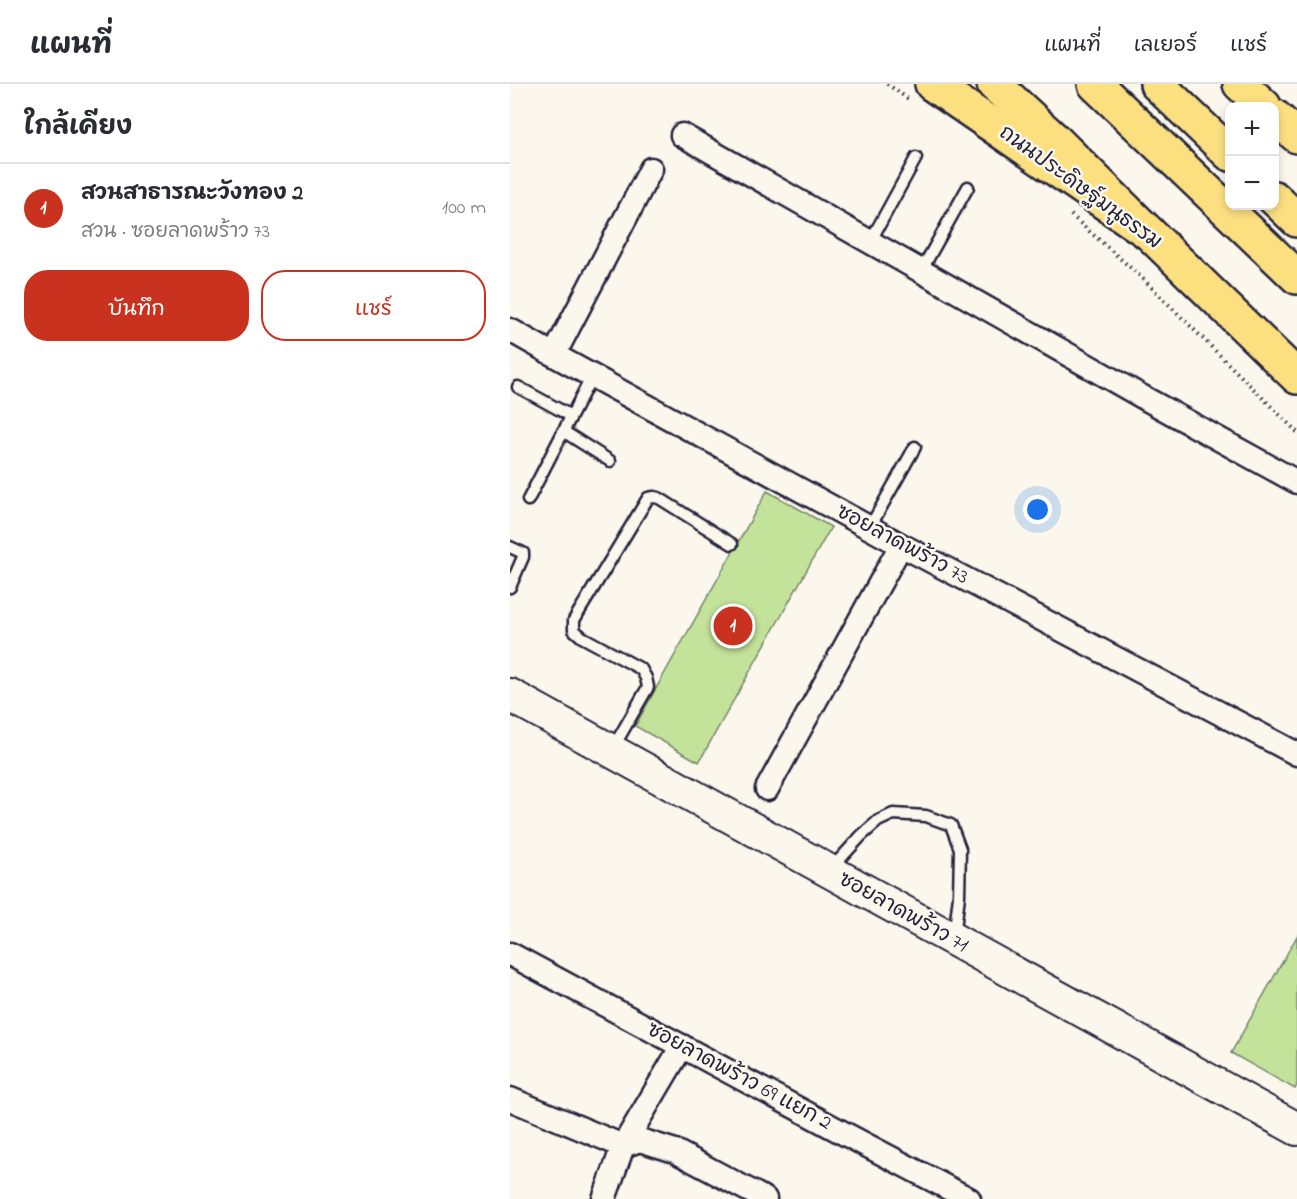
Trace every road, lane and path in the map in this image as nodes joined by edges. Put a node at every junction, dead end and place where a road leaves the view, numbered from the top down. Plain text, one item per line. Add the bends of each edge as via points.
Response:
1 (887, 84) edge
2 (994, 84) edge
3 (1095, 84) edge
4 (1157, 84) edge
5 (1240, 84) edge
6 (922, 93) edge
7 (1260, 102) edge
8 (1279, 120) edge
9 (682, 135) dead end
10 (1297, 136) edge
11 (1225, 149) edge
12 (916, 158) dead end
13 (651, 168) dead end
14 (968, 187) dead end
15 (1279, 202) edge
16 (1068, 211) dead end
17 (1297, 220) edge
18 (1149, 233) junction
19 (870, 242) junction
20 (921, 271) junction
21 (1297, 277) edge
22 (510, 330) edge
23 (554, 355) junction
24 (592, 376) junction
25 (1297, 377) edge
26 (518, 387) dead end
27 (571, 416) junction
28 (563, 431) junction
29 (1297, 432) edge
30 (915, 447) dead end
31 (610, 461) dead end
32 (1297, 482) edge
33 (528, 500) dead end
34 (870, 528) junction
35 (732, 544) dead end
36 (901, 545) junction
37 (510, 547) edge
38 (510, 587) edge
39 (510, 695) edge
40 (611, 751) junction
41 (1297, 754) edge
42 (767, 789) dead end
43 (829, 872) junction
44 (953, 940) junction
45 (510, 954) edge
46 (682, 1046) junction
47 (510, 1099) edge
48 (1297, 1129) edge
49 (623, 1146) junction
50 (604, 1199) edge
51 (765, 1199) edge
52 (969, 1199) edge

1 - 6 path
2 - 18 main road
3 - 21 main road
4 - 11 main road
5 - 7 main road
6 - 18 main road, ถนนประดิษฐ์มนูธรรม
8 - 10 main road
9 - 19 street
12 - 19 lane
13 - 23 street
14 - 20 lane
15 - 17 main road
16 - 29 path via 1141,277
18 - 25 main road, ถนนประดิษฐ์มนูธรรม
19 - 20 street
20 - 32 street
22 - 23 street, ซอยลาดพร้าว 73
23 - 24 street, ซอยลาดพร้าว 73
24 - 27 lane
24 - 34 street, ซอยลาดพร้าว 73
26 - 27 lane
27 - 28 lane
28 - 31 lane
28 - 33 lane
30 - 34 lane
34 - 36 street, ซอยลาดพร้าว 73
35 - 40 lane via 659,498 648,498 574,620 574,630 582,637 641,669 646,678 648,687
36 - 41 street, ซอยลาดพร้าว 73
36 - 42 street
37 - 38 lane via 523,553
39 - 40 street, ซอยลาดพร้าว 71
40 - 43 street, ซอยลาดพร้าว 71
43 - 44 street, ซอยลาดพร้าว 71
43 - 44 lane via 861,836 893,814 926,816 951,825 960,849
44 - 48 street, ซอยลาดพร้าว 71
45 - 46 street, ซอยลาดพร้าว 69 แยก 2
46 - 49 street
46 - 52 street, ซอยลาดพร้าว 69 แยก 2
47 - 49 street
49 - 50 street
49 - 51 street via 640,1140 675,1151

